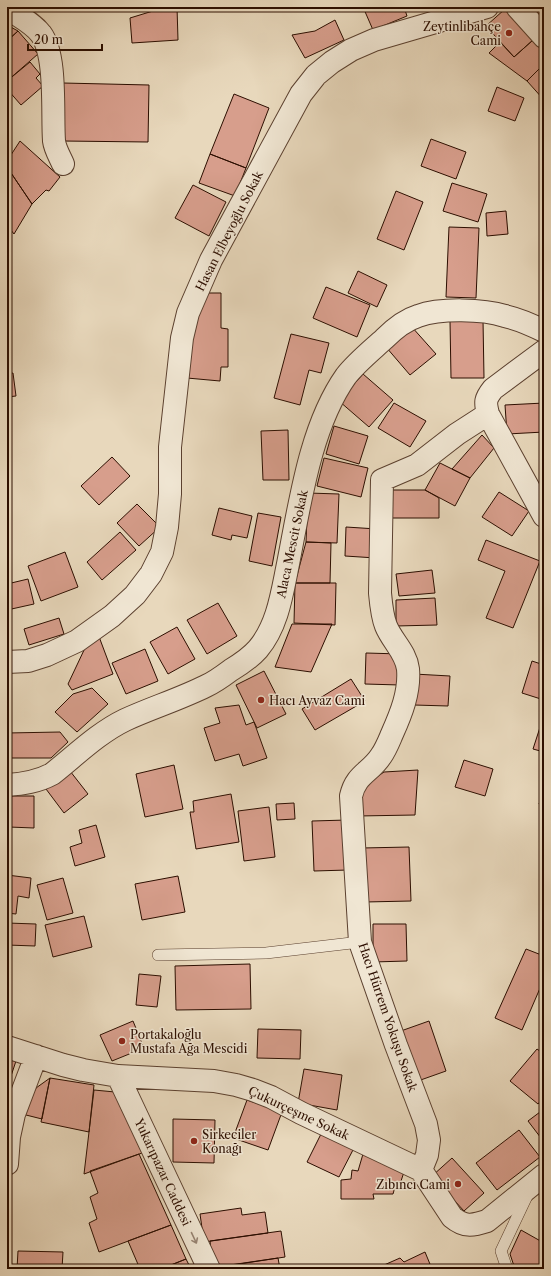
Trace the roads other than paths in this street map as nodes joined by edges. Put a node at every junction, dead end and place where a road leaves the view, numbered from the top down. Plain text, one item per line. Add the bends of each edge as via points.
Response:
1 (487, 7) edge
2 (517, 7) edge
3 (7, 8) edge
4 (544, 37) edge
5 (63, 164) dead end
6 (544, 331) edge
7 (544, 351) edge
8 (488, 414) junction
9 (544, 516) edge
10 (7, 662) edge
11 (7, 785) edge
12 (360, 942) junction
13 (158, 955) dead end
14 (7, 1047) edge
15 (36, 1056) junction
16 (118, 1076) junction
17 (7, 1164) edge
18 (421, 1170) junction
19 (538, 1179) edge
20 (209, 1269) edge
21 (507, 1269) edge

1 - 10 street, Hasan Elbeyoğlu Sokak via 374,40 351,50 316,75 301,94 211,260 188,313 182,338 170,447 167,527 162,552 151,574 136,595 77,641 28,661
2 - 4 street
3 - 5 street via 32,25 46,43 53,96 54,143
6 - 11 street, Alaca Mescit Sokak via 504,315 458,311 419,316 395,329 347,374 324,418 312,452 276,615 258,649 240,665 207,686 124,720 105,731 42,780
7 - 8 street via 493,389 487,396 485,405
8 - 9 street
8 - 12 street, Hacı Hürrem Yokuşu Sokak via 417,465 382,480 381,599 386,627 404,656 408,680 401,713 387,746 353,787 352,813
12 - 13 lane via 266,953
12 - 18 street, Hacı Hürrem Yokuşu Sokak via 426,1124 429,1140
14 - 15 street, Çukurçeşme Sokak
15 - 16 street, Çukurçeşme Sokak via 64,1066
15 - 17 street via 14,1114 8,1137
16 - 18 street, Çukurçeşme Sokak via 214,1081 253,1090
16 -> 20 street, Yukarıpazar Caddesi
18 - 19 street via 452,1216 458,1222 467,1225 487,1221
19 - 21 lane via 501,1251

